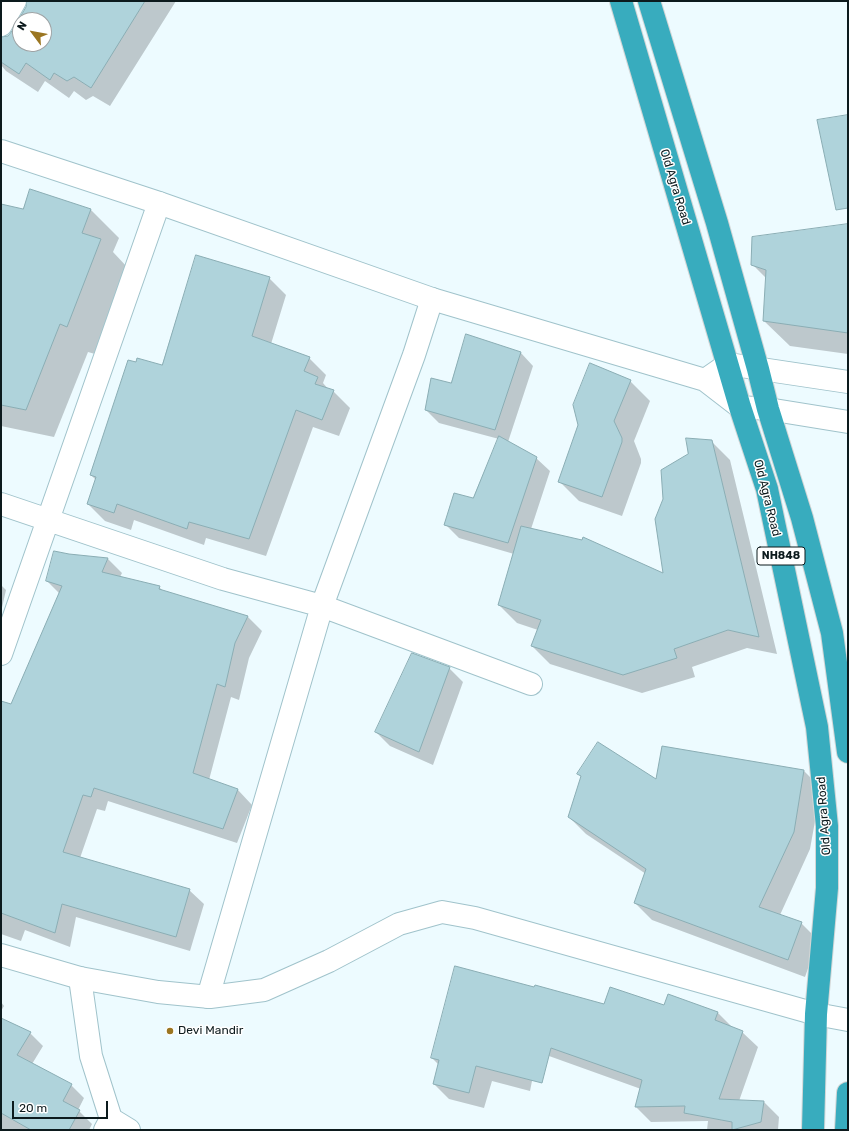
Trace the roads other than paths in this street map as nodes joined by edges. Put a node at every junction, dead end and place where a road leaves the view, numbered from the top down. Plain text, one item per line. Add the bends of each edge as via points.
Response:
1 (15, 1) edge
2 (621, 1) edge
3 (649, 1) edge
4 (1, 25) edge
5 (1, 151) edge
6 (159, 203) junction
7 (432, 299) junction
8 (728, 364) junction
9 (758, 369) junction
10 (705, 380) junction
11 (848, 382) edge
12 (740, 407) junction
13 (768, 409) junction
14 (848, 422) edge
15 (1, 504) edge
16 (48, 519) junction
17 (322, 606) junction
18 (1, 654) edge
19 (531, 684) dead end
20 (848, 752) edge
21 (1, 956) edge
22 (80, 978) junction
23 (208, 997) junction
24 (816, 1014) junction
25 (848, 1020) edge
26 (848, 1093) edge
27 (115, 1126) edge
28 (813, 1130) edge
29 (846, 1130) edge

1 - 4 street
2 - 8 highway, Old Agra Road / NH848
3 - 9 highway, Old Agra Road / NH848 via 717,223
5 - 6 street
6 - 7 street
6 - 16 street
7 - 10 street
7 - 17 street
8 - 9 street
8 - 10 street
8 - 12 highway, Old Agra Road / NH848
9 - 11 street
9 - 13 highway, Old Agra Road / NH848
10 - 12 street
12 - 13 street
12 - 24 highway, Old Agra Road / NH848 via 767,489 817,727 827,826 827,888
13 - 14 street
13 - 20 highway, Old Agra Road / NH848 via 802,518 832,633
15 - 16 street
16 - 17 street via 223,579
16 - 18 street
17 - 19 street
17 - 23 street
21 - 22 street
22 - 23 street via 158,992
22 - 27 street via 91,1056
23 - 24 street via 264,990 329,961 399,924 442,912 475,918
24 - 25 street
24 - 28 highway, Old Agra Road / NH848
26 - 29 highway

